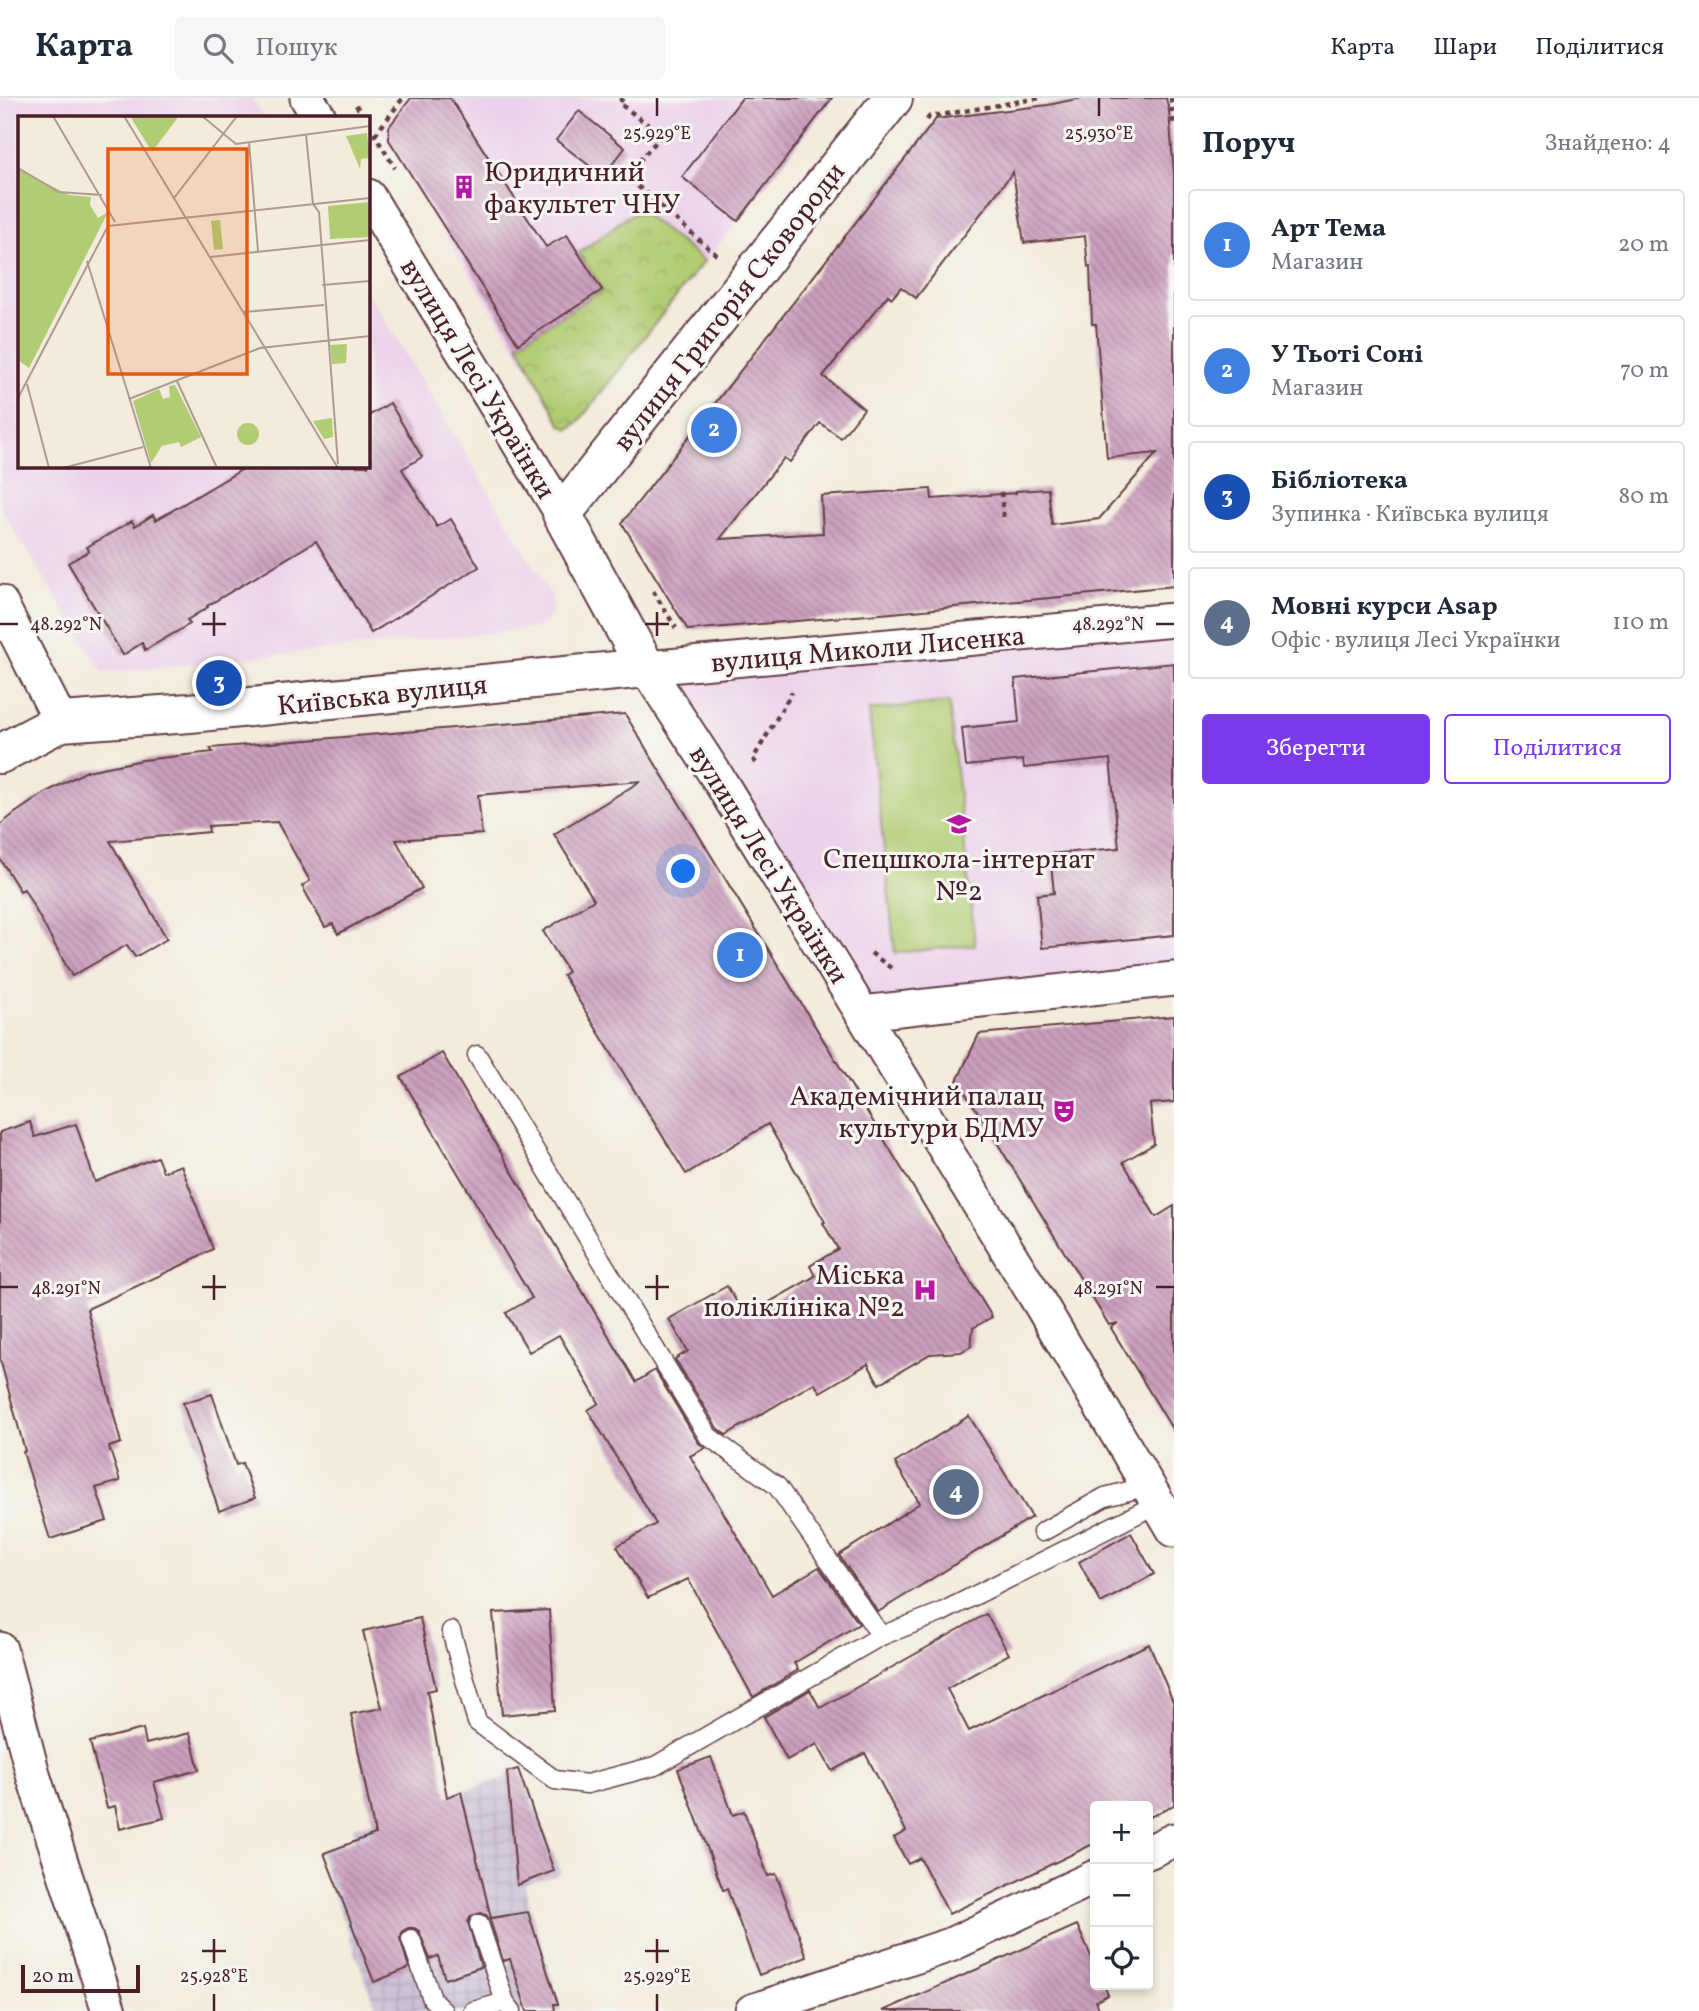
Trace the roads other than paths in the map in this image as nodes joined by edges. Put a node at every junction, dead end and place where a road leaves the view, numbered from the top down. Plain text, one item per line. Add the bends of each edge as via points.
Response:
1 (307, 98) edge
2 (893, 98) edge
3 (318, 116) edge
4 (369, 199) edge
5 (562, 514) junction
6 (0, 602) edge
7 (1174, 620) edge
8 (646, 668) junction
9 (61, 722) junction
10 (0, 754) edge
11 (1174, 979) edge
12 (862, 1013) junction
13 (477, 1055) dead end
14 (1163, 1501) edge
15 (1042, 1532) dead end
16 (452, 1631) dead end
17 (881, 1636) junction
18 (0, 1649) edge
19 (1174, 1840) edge
20 (1153, 1850) edge
21 (1090, 1879) edge
22 (479, 1924) dead end
23 (411, 1939) dead end
24 (509, 2006) edge
25 (109, 2011) edge
26 (443, 2011) edge
27 (473, 2011) edge
28 (752, 2011) edge

1 - 3 street
2 - 5 street, вулиця Григорія Сковороди
4 - 5 street, вулиця Лесі Українки
5 - 8 street, вулиця Лесі Українки
6 - 9 street
7 - 8 street, вулиця Миколи Лисенка
8 - 9 street, Київська вулиця
8 - 12 street, вулиця Лесі Українки
9 - 10 street, Київська вулиця
11 - 12 street
12 - 14 street, вулиця Лесі Українки
13 - 17 lane via 708,1436 777,1486
14 - 15 lane via 1105,1497
14 - 17 lane via 940,1613
16 - 17 lane via 477,1722 555,1780 587,1784 655,1766
18 - 25 street via 34,1778
19 - 20 street
21 - 28 street via 950,1945
22 - 24 lane
23 - 26 lane via 432,1999
24 - 27 lane

